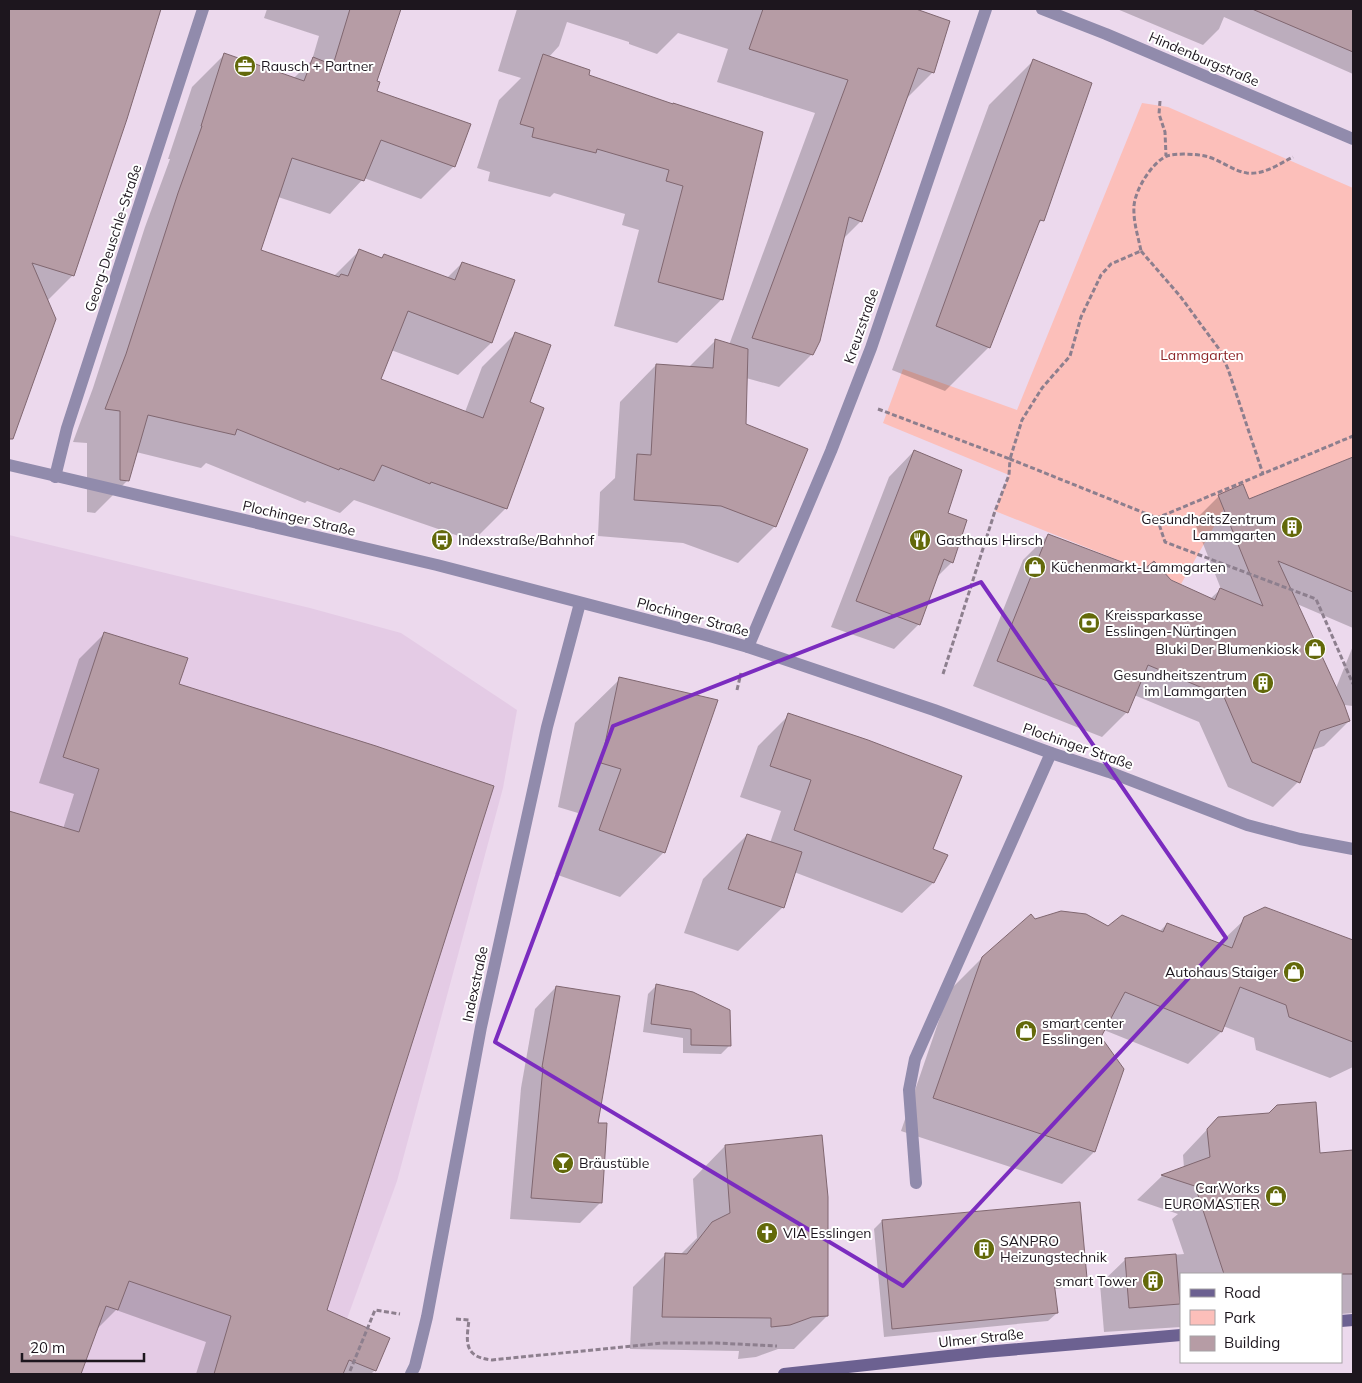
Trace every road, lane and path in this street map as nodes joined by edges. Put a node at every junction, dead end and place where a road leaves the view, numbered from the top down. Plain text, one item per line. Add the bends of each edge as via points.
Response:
1 (203, 9) edge
2 (986, 9) edge
3 (1042, 9) edge
4 (1160, 100) dead end
5 (1353, 139) edge
6 (1166, 156) junction
7 (1293, 157) dead end
8 (1141, 251) junction
9 (852, 398) junction
10 (1353, 436) edge
11 (1010, 459) junction
12 (9, 465) edge
13 (1263, 474) junction
14 (55, 477) junction
15 (1157, 518) junction
16 (580, 603) junction
17 (748, 647) junction
18 (943, 674) dead end
19 (1353, 684) edge
20 (1051, 753) junction
21 (1353, 849) edge
22 (916, 1183) dead end
23 (400, 1314) dead end
24 (469, 1320) dead end
25 (1180, 1335) edge
26 (785, 1346) dead end
27 (350, 1371) dead end
28 (411, 1374) edge
29 (784, 1374) edge

1 - 14 street, Georg-Deuschle-Straße
2 - 9 street, Kreuzstraße
3 - 5 street, Hindenburgstraße
4 - 6 path
6 - 7 path via 1206,156 1247,172 1266,171
6 - 8 path via 1140,185 1134,205
8 - 11 path via 1111,264 1101,275 1081,317 1070,356 1042,388 1022,420
8 - 13 path via 1219,349
9 - 11 path
9 - 17 street, Kreuzstraße
10 - 13 path
11 - 15 path
11 - 18 path via 1009,475
12 - 14 street, Plochinger Straße
13 - 15 path
14 - 16 street, Plochinger Straße via 437,565
15 - 19 path via 1165,542 1316,599
16 - 17 street, Plochinger Straße
16 - 28 street, Indexstraße via 536,776 481,1027 427,1318
17 - 20 street, Plochinger Straße
20 - 21 street, Plochinger Straße via 1247,825
20 - 22 street via 914,1059 909,1090
23 - 27 path via 375,1310
24 - 26 path via 469,1350 479,1359 662,1343
25 - 29 main road, Ulmer Straße

